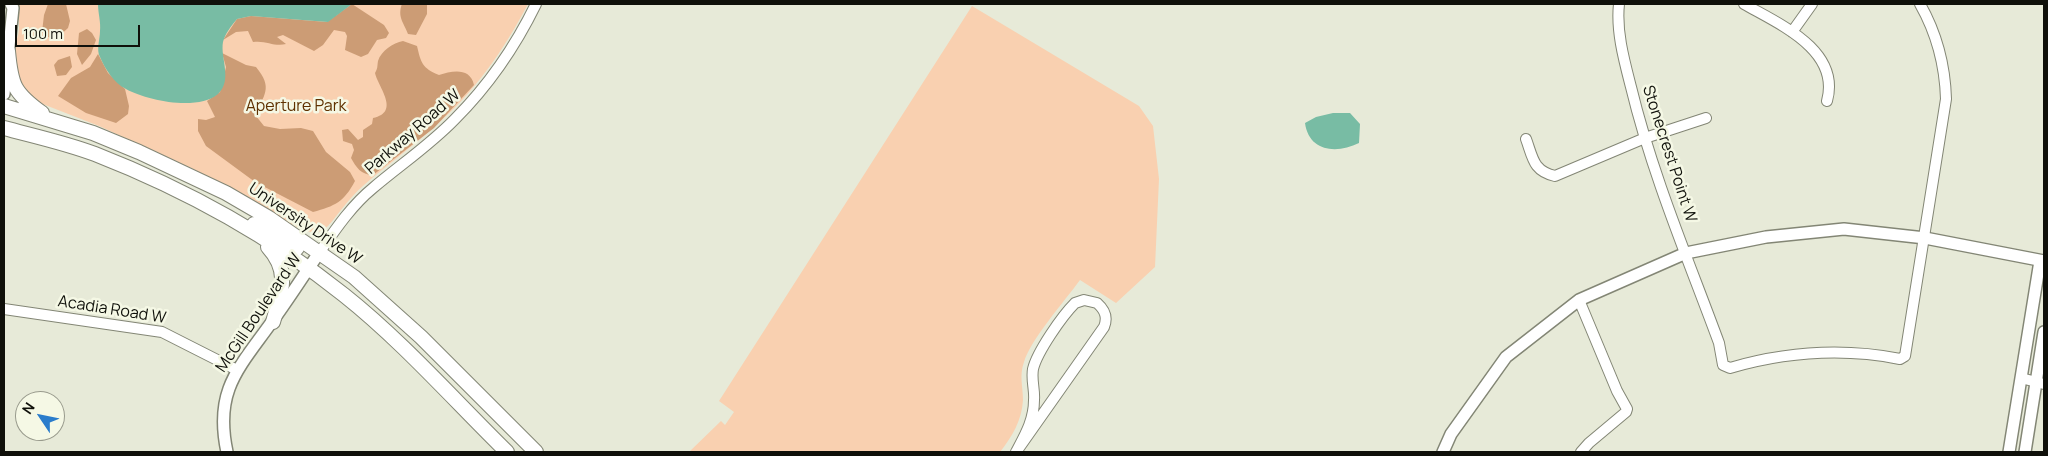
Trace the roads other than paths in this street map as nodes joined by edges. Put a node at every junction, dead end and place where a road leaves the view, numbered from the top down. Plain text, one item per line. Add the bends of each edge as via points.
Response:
1 (11, 4) edge
2 (536, 4) edge
3 (1619, 4) edge
4 (1744, 4) edge
5 (1812, 4) edge
6 (1920, 4) edge
7 (1792, 32) junction
8 (8, 51) junction
9 (4, 94) edge
10 (1827, 101) dead end
11 (4, 106) edge
12 (1706, 118) dead end
13 (51, 120) junction
14 (4, 128) edge
15 (1645, 138) junction
16 (1526, 139) dead end
17 (192, 197) junction
18 (255, 234) junction
19 (1924, 238) junction
20 (319, 253) junction
21 (1686, 253) junction
22 (2042, 261) edge
23 (308, 268) junction
24 (1579, 300) junction
25 (4, 309) edge
26 (401, 319) junction
27 (272, 322) junction
28 (2044, 332) edge
29 (237, 370) junction
30 (2021, 378) junction
31 (2040, 384) edge
32 (227, 452) edge
33 (507, 452) edge
34 (536, 452) edge
35 (1016, 452) edge
36 (1443, 452) edge
37 (1581, 452) edge
38 (2009, 452) edge
39 (2025, 452) edge

1 - 8 street
2 - 20 street, Parkway Road W via 514,45 482,90 435,138 361,200
3 - 15 street, Stonecrest Point W via 1624,60
4 - 7 street
5 - 7 street
6 - 19 street via 1938,42 1946,85 1945,116
7 - 10 street via 1814,50 1826,71 1830,91
8 - 9 street
8 - 13 main road via 10,75 20,95
11 - 13 main road, University Drive W
12 - 15 street
13 - 20 main road, University Drive W via 101,136 193,177 269,218
14 - 17 main road via 93,153
15 - 16 street via 1555,176 1544,174 1536,166
15 - 21 street, Stonecrest Point W
17 - 18 main road
17 - 20 main road via 250,222 297,248
18 - 23 main road
18 - 27 main road via 274,254 282,269 282,291
19 - 21 street via 1844,229 1766,238
19 - 21 street, Stonecrest Point W via 1906,356 1900,359 1815,353 1778,356 1726,368
19 - 22 street
20 - 23 street, McGill Boulevard W
20 - 26 main road, University Drive W via 354,277
21 - 24 street
22 - 30 street
23 - 26 main road via 316,268
23 - 27 street, McGill Boulevard W
23 - 33 main road via 375,321
24 - 36 street via 1506,357 1451,434
24 - 37 street via 1626,409
25 - 29 street, Acadia Road W via 162,332
26 - 34 main road, University Drive W
27 - 29 street, McGill Boulevard W
28 - 31 street
29 - 32 street, McGill Boulevard W via 224,410
30 - 31 street
30 - 38 street
31 - 39 street
35 - 35 street via 1032,419 1032,377 1040,352 1075,303 1084,300 1097,303 1106,315 1104,327

